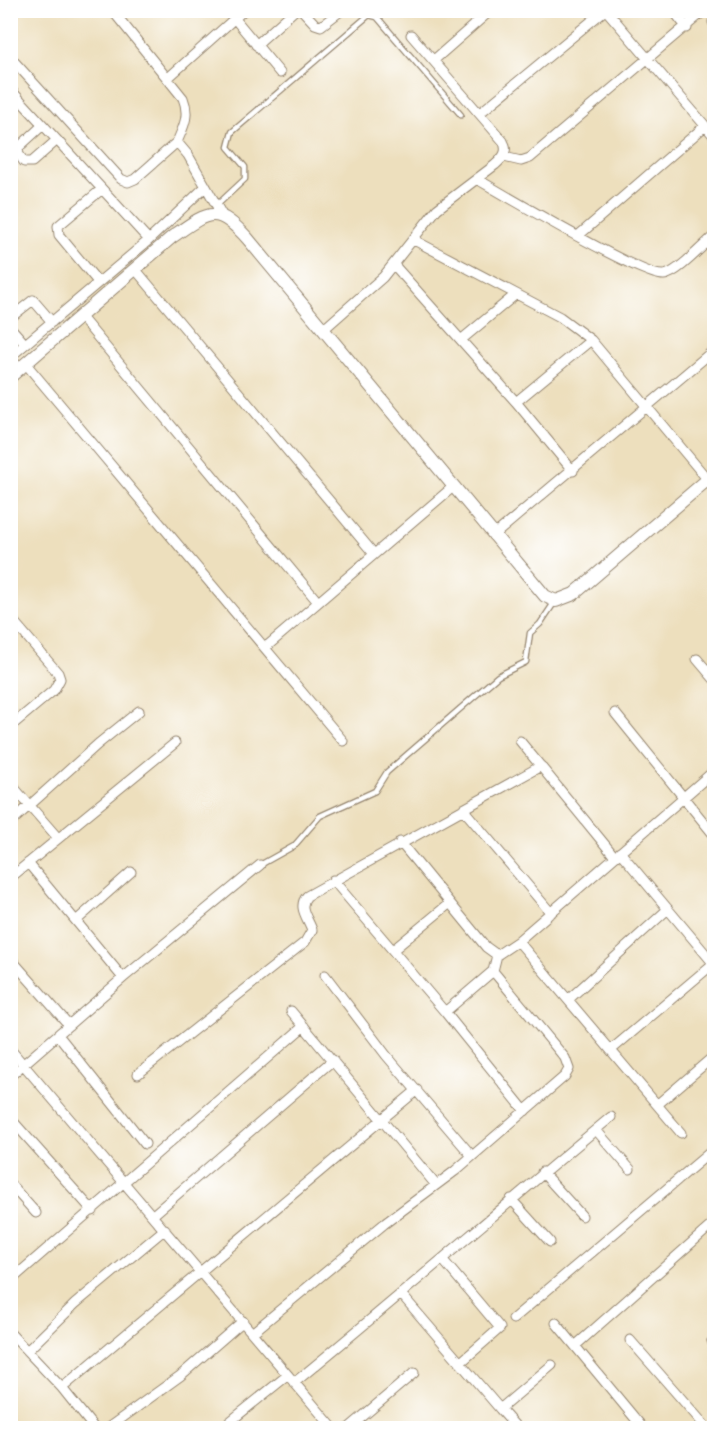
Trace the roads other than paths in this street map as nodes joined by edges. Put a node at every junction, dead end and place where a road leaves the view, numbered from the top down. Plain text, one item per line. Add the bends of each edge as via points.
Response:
1 (112, 10) edge
2 (244, 10) edge
3 (296, 10) edge
4 (302, 10) edge
5 (342, 10) edge
6 (491, 10) edge
7 (606, 10) edge
8 (673, 10) edge
9 (705, 10) edge
10 (235, 19) junction
11 (687, 28) junction
12 (411, 35) dead end
13 (256, 45) junction
14 (10, 57) edge
15 (434, 60) junction
16 (649, 61) junction
17 (280, 73) dead end
18 (168, 78) junction
19 (13, 96) edge
20 (480, 113) junction
21 (460, 115) dead end
22 (43, 125) junction
23 (705, 126) junction
24 (714, 136) edge
25 (57, 140) junction
26 (177, 142) junction
27 (504, 157) junction
28 (477, 179) junction
29 (204, 188) junction
30 (102, 189) junction
31 (219, 211) junction
32 (579, 235) junction
33 (714, 236) edge
34 (149, 240) junction
35 (414, 240) junction
36 (394, 265) junction
37 (136, 270) junction
38 (98, 282) junction
39 (515, 295) junction
40 (80, 316) junction
41 (10, 318) edge
42 (52, 321) junction
43 (10, 327) edge
44 (324, 329) junction
45 (461, 340) junction
46 (591, 340) junction
47 (25, 344) junction
48 (714, 350) edge
49 (10, 357) edge
50 (26, 364) junction
51 (10, 377) edge
52 (516, 402) junction
53 (648, 407) junction
54 (573, 471) junction
55 (711, 477) edge
56 (454, 486) junction
57 (493, 536) junction
58 (374, 554) junction
59 (556, 601) junction
60 (318, 602) junction
61 (10, 617) edge
62 (20, 629) junction
63 (10, 637) edge
64 (266, 647) junction
65 (697, 659) dead end
66 (714, 680) edge
67 (139, 711) dead end
68 (615, 713) dead end
69 (11, 726) edge
70 (343, 741) dead end
71 (520, 741) dead end
72 (175, 743) dead end
73 (541, 766) junction
74 (714, 771) edge
75 (10, 783) edge
76 (683, 797) junction
77 (30, 807) junction
78 (463, 809) junction
79 (10, 823) edge
80 (714, 835) edge
81 (58, 838) junction
82 (400, 842) junction
83 (618, 854) junction
84 (28, 863) junction
85 (260, 865) joint
86 (131, 872) dead end
87 (10, 878) edge
88 (333, 880) junction
89 (450, 903) junction
90 (668, 909) junction
91 (550, 913) junction
92 (76, 921) junction
93 (518, 941) junction
94 (393, 950) junction
95 (497, 955) junction
96 (10, 958) edge
97 (714, 963) edge
98 (493, 971) junction
99 (325, 975) dead end
100 (123, 978) junction
101 (569, 999) junction
102 (291, 1011) dead end
103 (445, 1012) junction
104 (69, 1025) junction
105 (304, 1026) junction
106 (58, 1036) junction
107 (10, 1049) edge
108 (611, 1050) junction
109 (714, 1056) edge
110 (333, 1060) junction
111 (24, 1065) junction
112 (138, 1074) dead end
113 (10, 1076) edge
114 (417, 1090) junction
115 (658, 1104) junction
116 (525, 1111) junction
117 (611, 1117) dead end
118 (10, 1118) edge
119 (383, 1118) junction
120 (596, 1130) junction
121 (681, 1133) dead end
122 (146, 1144) dead end
123 (714, 1149) edge
124 (472, 1156) junction
125 (630, 1169) dead end
126 (542, 1172) junction
127 (124, 1181) junction
128 (10, 1184) edge
129 (436, 1185) junction
130 (511, 1199) junction
131 (93, 1210) junction
132 (36, 1213) dead end
133 (153, 1215) junction
134 (582, 1216) dead end
135 (714, 1223) edge
136 (165, 1229) junction
137 (550, 1242) dead end
138 (442, 1260) junction
139 (202, 1272) junction
140 (10, 1281) edge
141 (402, 1295) junction
142 (513, 1319) dead end
143 (243, 1322) junction
144 (556, 1323) dead end
145 (10, 1333) edge
146 (252, 1333) junction
147 (630, 1340) dead end
148 (710, 1341) dead end
149 (574, 1346) junction
150 (714, 1350) edge
151 (27, 1351) junction
152 (460, 1363) junction
153 (552, 1365) dead end
154 (414, 1373) dead end
155 (288, 1375) junction
156 (294, 1383) junction
157 (62, 1388) junction
158 (500, 1409) junction
159 (326, 1426) edge
160 (94, 1428) edge
161 (108, 1428) edge
162 (222, 1428) edge
163 (348, 1428) edge
164 (517, 1428) edge
165 (643, 1428) edge
166 (707, 1428) edge

1 - 18 street
2 - 10 street
3 - 13 street
4 - 5 street via 321,26
6 - 15 street
7 - 16 street
7 - 20 street
8 - 11 street
9 - 11 street
10 - 13 street
10 - 18 street
11 - 16 street
12 - 15 street
13 - 17 street
14 - 26 street via 121,179 135,179
15 - 20 street
16 - 23 street
16 - 27 street via 530,158 521,161
18 - 26 street via 187,108
19 - 22 street
20 - 27 street via 506,145
21 - 31 lane via 377,17 369,15 231,132 228,147 245,167 245,179
22 - 25 street
22 - 25 street via 19,147 24,162 32,162
23 - 24 street
23 - 32 street
25 - 30 street
26 - 29 street
27 - 28 street
28 - 32 street
28 - 35 street via 437,209
29 - 31 street
29 - 34 street
30 - 34 street
30 - 38 street via 58,226 59,236
31 - 37 street via 195,221
31 - 44 street via 233,221
32 - 33 street via 630,264 665,275
34 - 38 street
35 - 36 street
35 - 39 street
36 - 44 street
36 - 45 street
37 - 40 street
37 - 58 street
38 - 42 street
39 - 45 street
39 - 46 street via 561,317
40 - 50 street
40 - 60 street
41 - 42 street via 33,300
42 - 47 street
43 - 47 street
44 - 56 street
45 - 52 street
46 - 52 street
46 - 53 street
47 - 49 street
48 - 53 street
50 - 51 street
50 - 64 street
52 - 54 street
53 - 54 street
53 - 55 street
54 - 57 street
55 - 59 street via 574,594
56 - 57 street
56 - 58 street
57 - 59 street via 532,584
58 - 60 street
59 - 85 lane via 530,633 526,662 498,676 387,772 375,791 320,816 294,846
60 - 64 street
61 - 62 street
62 - 63 street
62 - 69 street via 60,679 54,690
64 - 70 street
65 - 66 street
67 - 77 street
68 - 76 street
71 - 73 street
72 - 81 street
73 - 78 street
73 - 83 street
74 - 76 street
75 - 77 street
76 - 80 street
76 - 83 street
77 - 79 street
77 - 81 street
78 - 82 street
78 - 91 street
81 - 84 street
82 - 88 street
82 - 89 street
83 - 90 street
83 - 91 street
84 - 87 street
84 - 92 street
85 - 100 street
86 - 92 street
88 - 94 street
88 - 112 street via 302,901 312,930 305,942
89 - 94 street
89 - 95 street
90 - 97 street
90 - 101 street
91 - 93 street
92 - 100 street
93 - 95 street
93 - 101 street
94 - 103 street
95 - 98 street
96 - 104 street
97 - 108 street
98 - 103 street
98 - 116 street via 568,1064 565,1076
99 - 114 street
100 - 104 street
101 - 108 street
102 - 105 street
103 - 116 street
104 - 106 street
105 - 110 street
105 - 127 street
106 - 111 street
106 - 122 street
107 - 111 street
108 - 115 street
109 - 115 street
110 - 119 street
110 - 133 street
111 - 113 street
111 - 127 street
114 - 119 street
114 - 124 street
115 - 121 street
116 - 124 street
117 - 120 street
118 - 131 street
119 - 129 street
119 - 139 street
120 - 125 street
120 - 126 street
123 - 142 street
124 - 129 street
126 - 130 street
126 - 134 street
127 - 131 street
127 - 133 street
128 - 132 street
129 - 146 street
130 - 137 street
130 - 138 street
131 - 140 street
133 - 136 street
135 - 149 street
136 - 139 street
136 - 151 street
138 - 141 street
138 - 152 street via 500,1328
139 - 143 street
139 - 157 street
141 - 152 street
141 - 156 street
143 - 146 street
143 - 161 street via 180,1376
144 - 149 street
145 - 151 street
146 - 155 street
147 - 166 street
148 - 150 lane
149 - 165 street
151 - 157 street
152 - 158 street
153 - 158 street
154 - 163 street
155 - 156 street
155 - 162 street
156 - 159 street
157 - 160 street
158 - 164 street

